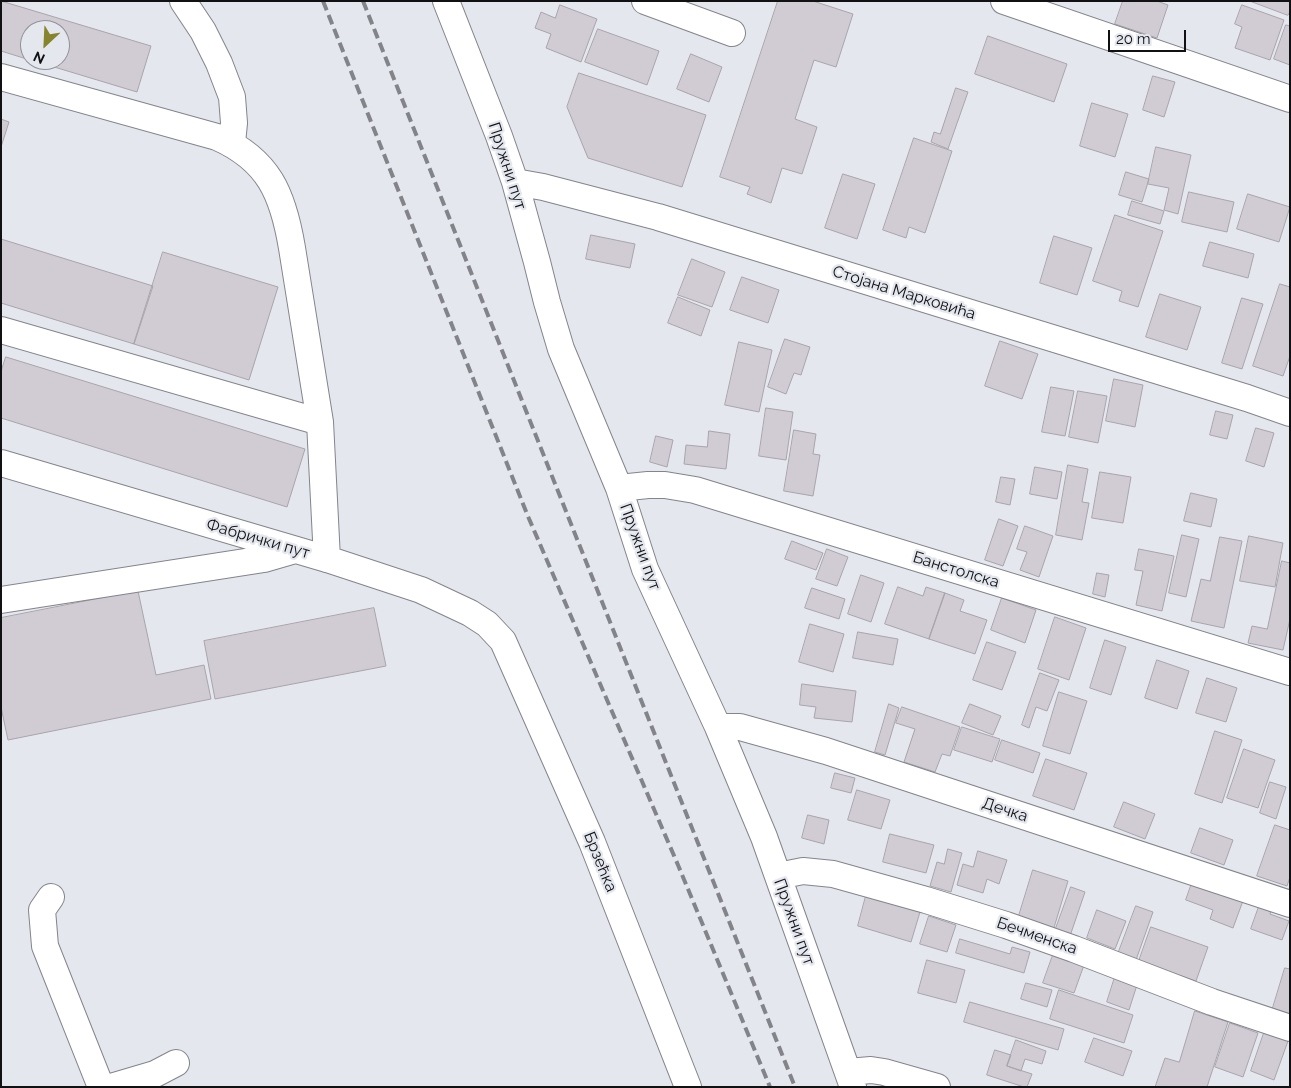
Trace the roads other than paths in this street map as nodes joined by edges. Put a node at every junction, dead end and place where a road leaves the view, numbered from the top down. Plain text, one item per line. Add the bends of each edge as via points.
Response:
1 (183, 1) edge
2 (446, 1) edge
3 (645, 1) edge
4 (1004, 1) edge
5 (732, 33) dead end
6 (1, 77) edge
7 (1290, 98) edge
8 (232, 143) junction
9 (514, 182) junction
10 (1, 330) edge
11 (1290, 413) edge
12 (320, 422) junction
13 (1, 463) edge
14 (619, 488) junction
15 (296, 550) junction
16 (327, 559) junction
17 (1, 600) edge
18 (503, 641) joint
19 (1290, 672) edge
20 (718, 727) junction
21 (778, 876) junction
22 (51, 897) dead end
23 (1290, 904) edge
24 (1290, 1028) edge
25 (176, 1063) dead end
26 (850, 1080) edge
27 (101, 1087) edge
28 (111, 1087) edge
29 (688, 1087) edge
30 (937, 1087) edge

1 - 8 street via 207,39 232,96
2 - 9 street, Пружни пут
3 - 5 street
4 - 7 street
6 - 8 street
8 - 12 street via 264,170 282,205
9 - 11 street, Стојана Марковића via 658,217
9 - 14 street, Пружни пут via 561,349
10 - 12 street
12 - 16 street
13 - 15 street, Фабрички пут
14 - 19 street, Банстолска via 666,485 695,490
14 - 20 street, Пружни пут via 645,569
15 - 16 street, Фабрички пут
15 - 17 street via 264,559
16 - 18 street, Фабрички пут via 421,590 470,613 487,624
18 - 29 street, Брзећка via 592,842
20 - 21 street, Пружни пут
20 - 23 street, Дечка via 740,727 826,751
21 - 24 street, Бечменска via 803,871 833,874 926,900 1006,925
21 - 26 street, Пружни пут
22 - 27 street via 42,910 45,946
25 - 28 street via 156,1074
26 - 30 street via 871,1070

